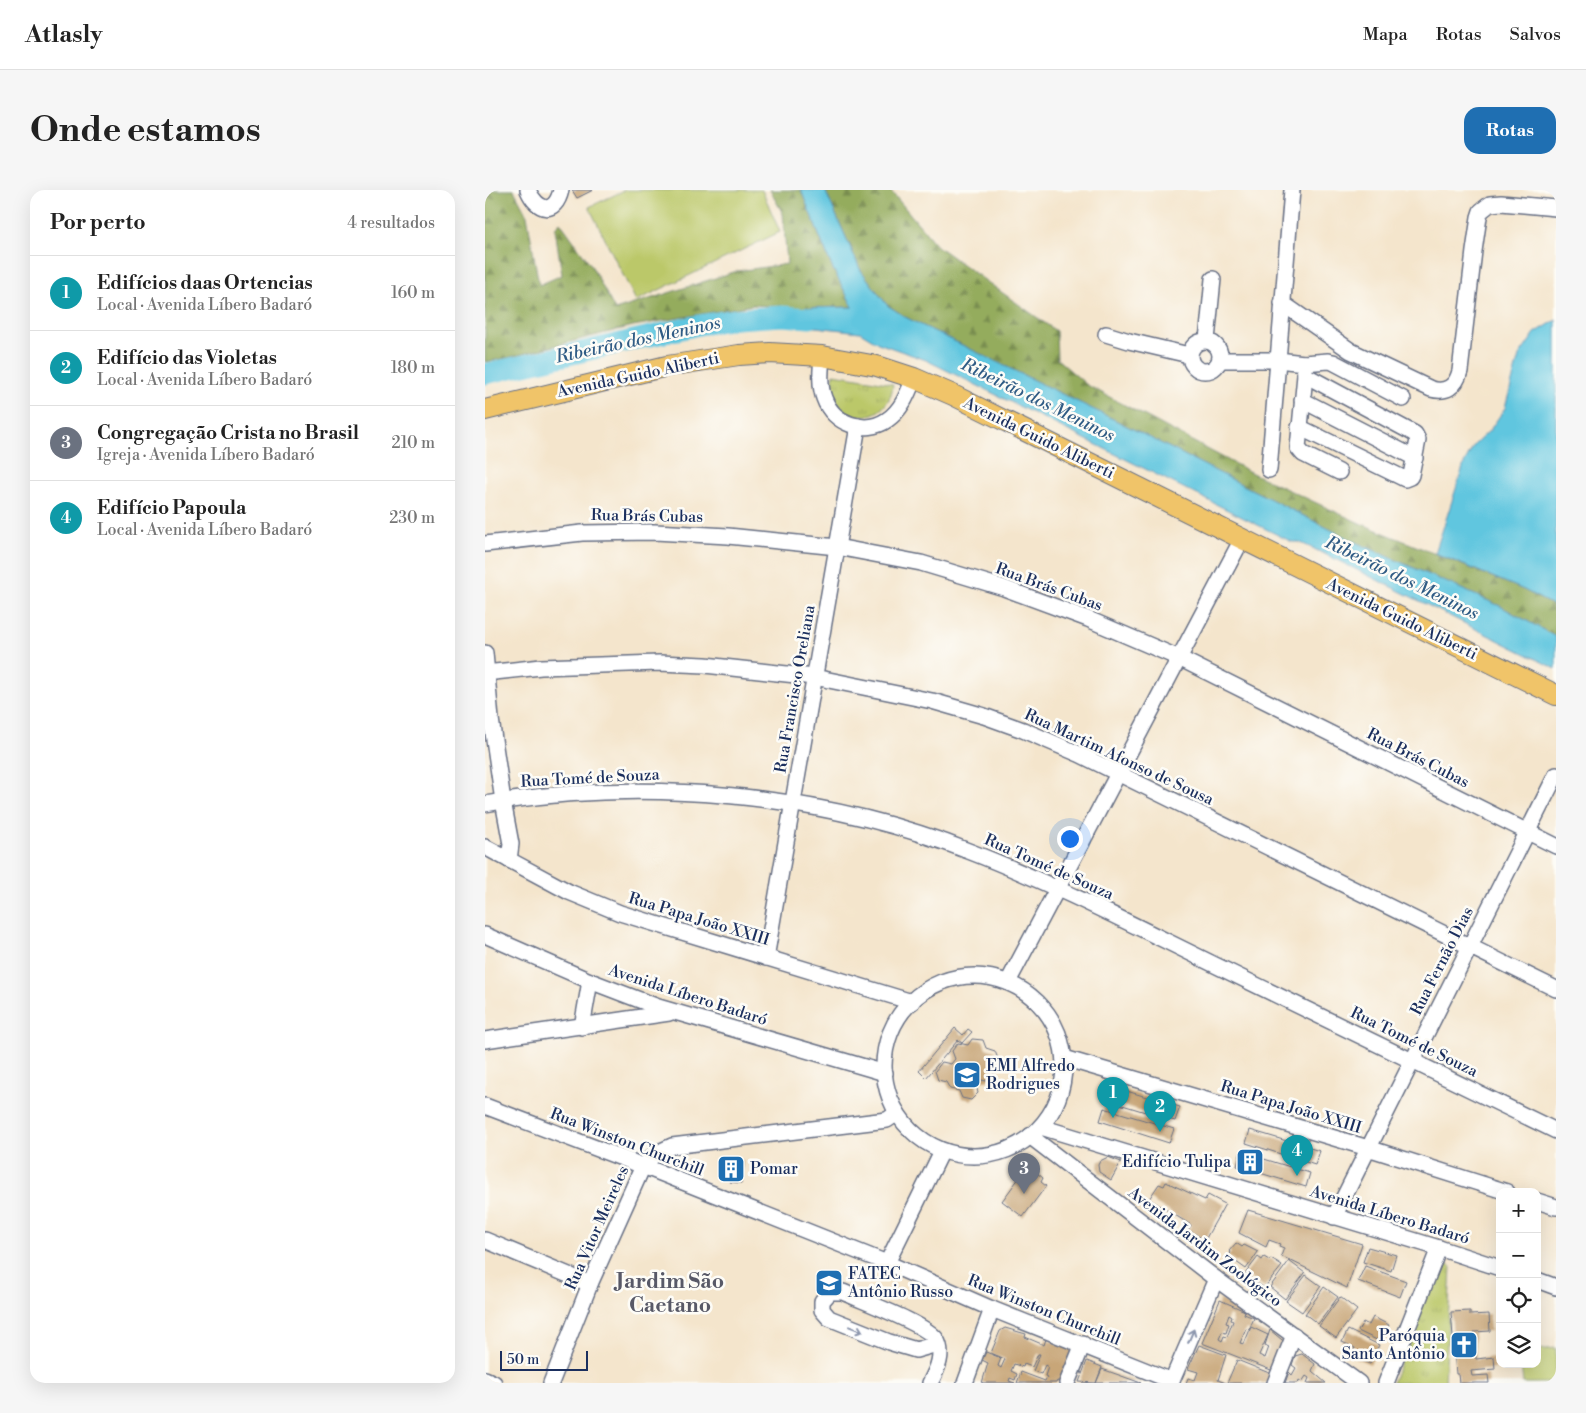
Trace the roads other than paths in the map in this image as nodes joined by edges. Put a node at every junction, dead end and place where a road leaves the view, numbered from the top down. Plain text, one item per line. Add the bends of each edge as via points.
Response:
1 (528, 190) edge
2 (561, 190) edge
3 (1292, 190) edge
4 (1556, 208) edge
5 (1213, 279) dead end
6 (1282, 303) junction
7 (1106, 334) dead end
8 (1207, 340) junction
9 (1189, 355) junction
10 (822, 356) junction
11 (1220, 360) junction
12 (1278, 360) junction
13 (1305, 369) junction
14 (913, 378) junction
15 (1403, 399) dead end
16 (1302, 400) junction
17 (485, 410) edge
18 (858, 426) junction
19 (1299, 427) junction
20 (1415, 458) junction
21 (1269, 470) dead end
22 (1339, 472) dead end
23 (1242, 539) junction
24 (485, 544) edge
25 (837, 547) junction
26 (485, 652) edge
27 (1179, 658) junction
28 (486, 672) edge
29 (815, 677) junction
30 (1556, 695) edge
31 (1118, 773) junction
32 (1556, 775) edge
33 (503, 801) junction
34 (793, 803) junction
35 (485, 804) edge
36 (1526, 832) junction
37 (1556, 846) edge
38 (485, 847) edge
39 (509, 860) junction
40 (1057, 889) junction
41 (485, 935) edge
42 (1469, 946) junction
43 (766, 958) junction
44 (590, 981) junction
45 (1008, 982) junction
46 (1556, 989) edge
47 (912, 1002) junction
48 (674, 1012) junction
49 (582, 1027) junction
50 (485, 1040) edge
51 (1064, 1058) junction
52 (1412, 1060) junction
53 (885, 1073) junction
54 (485, 1106) edge
55 (897, 1113) junction
56 (1556, 1131) edge
57 (1036, 1132) junction
58 (1368, 1148) junction
59 (942, 1151) junction
60 (643, 1166) junction
61 (1496, 1189) edge
62 (1541, 1202) edge
63 (1556, 1207) edge
64 (1334, 1217) junction
65 (485, 1240) edge
66 (1439, 1248) junction
67 (887, 1263) junction
68 (1496, 1267) edge
69 (1216, 1279) junction
70 (1541, 1281) edge
71 (590, 1284) junction
72 (1556, 1287) edge
73 (992, 1309) junction
74 (1294, 1334) junction
75 (937, 1341) junction
76 (1083, 1344) junction
77 (485, 1379) edge
78 (1172, 1382) edge
79 (494, 1383) edge
80 (551, 1383) edge
81 (930, 1383) edge
82 (965, 1383) edge
83 (1067, 1383) edge
84 (1275, 1383) edge
85 (1359, 1383) edge
86 (1386, 1383) edge

1 - 2 street via 537,205 544,208 557,201
3 - 6 street
4 - 6 street via 1501,203 1490,204 1481,211 1460,371 1458,380 1445,390 1431,389 1370,362
5 - 8 street
6 - 12 street
7 - 9 street
8 - 9 street via 1195,344
8 - 11 street via 1218,347
9 - 11 street via 1192,366 1202,372 1214,370
10 - 14 main road, Avenida Guido Aliberti via 877,366
10 - 17 main road, Avenida Guido Aliberti via 770,353 716,358 667,366
10 - 18 street via 821,386 827,405 837,418
11 - 12 street
12 - 13 street
12 - 21 street
13 - 15 street via 1333,362
13 - 16 street
13 - 20 street via 1415,434 1418,437
14 - 18 street via 899,409 888,419 871,426
14 - 23 main road, Avenida Guido Aliberti
16 - 19 street
16 - 20 street
18 - 25 street, Rua Francisco Oreliana
19 - 20 street via 1405,479 1411,475
19 - 22 street via 1297,445 1300,452
23 - 27 street
23 - 30 main road, Avenida Guido Aliberti
24 - 25 street, Rua Brás Cubas via 583,533 655,532
25 - 27 street, Rua Brás Cubas via 921,563 1004,588
25 - 29 street, Rua Francisco Oreliana
26 - 28 street
27 - 31 street
27 - 36 street, Rua Brás Cubas
28 - 29 street, Rua Martim Afonso de Sousa via 568,665 659,663
28 - 33 street
29 - 31 street, Rua Martim Afonso de Sousa via 932,701 984,716
29 - 34 street, Rua Francisco Oreliana
31 - 40 street
31 - 42 street, Rua Martim Afonso de Sousa
32 - 36 street, Rua Fernão Dias
33 - 34 street, Rua Tomé de Souza via 655,791
33 - 35 street, Rua Tomé de Souza
33 - 39 street via 511,844
34 - 40 street, Rua Tomé de Souza via 840,812 932,838
34 - 43 street, Rua Francisco Oreliana
36 - 37 street, Rua Brás Cubas
36 - 42 street, Rua Fernão Dias
38 - 39 street, Rua Papa João XXIII
39 - 43 street, Rua Papa João XXIII via 569,892 620,912
40 - 45 street
40 - 52 street, Rua Tomé de Souza
41 - 44 street, Avenida Líbero Badaró
42 - 46 street, Rua Martim Afonso de Sousa
42 - 52 street, Rua Fernão Dias
43 - 47 street, Rua Papa João XXIII
44 - 48 street, Avenida Líbero Badaró
44 - 49 street
45 - 47 street via 968,976 944,981
45 - 51 street via 1035,999 1049,1016 1059,1036
47 - 53 street via 891,1031 885,1055
48 - 49 street
48 - 53 street, Avenida Líbero Badaró
49 - 50 street
51 - 57 street via 1063,1082 1055,1106
51 - 58 street, Rua Papa João XXIII
52 - 56 street, Rua Tomé de Souza
52 - 58 street, Rua Fernão Dias
53 - 55 street via 889,1096
54 - 60 street, Rua Winston Churchill
55 - 59 street via 916,1135
55 - 60 street, Rua Vitor Meireles via 887,1120 672,1146 655,1154
57 - 59 street via 1015,1147 997,1153 960,1156
57 - 64 street, Avenida Líbero Badaró
57 - 69 street, Avenida Jardim Zoológico
58 - 61 street, Rua Papa João XXIII
58 - 64 street, Rua Fernão Dias
59 - 67 street
60 - 67 street, Rua Winston Churchill
60 - 71 street, Rua Vitor Meireles
62 - 63 street
64 - 66 street, Avenida Líbero Badaró
65 - 71 street
66 - 68 street, Avenida Líbero Badaró
66 - 86 street
67 - 73 street, Rua Winston Churchill
69 - 74 street, Avenida Jardim Zoológico
78 -> 69 street
70 - 72 street
71 - 80 street, Rua Vitor Meireles
73 - 76 street, Rua Winston Churchill
73 - 82 street
74 - 84 street
74 - 85 street, Avenida Jardim Zoológico
75 -> 75 street via 917,1325 843,1292 830,1292 822,1301 822,1310 829,1318 889,1342 916,1350
75 - 81 street via 939,1367
76 - 78 street, Rua Winston Churchill
76 - 83 street
77 - 79 street

